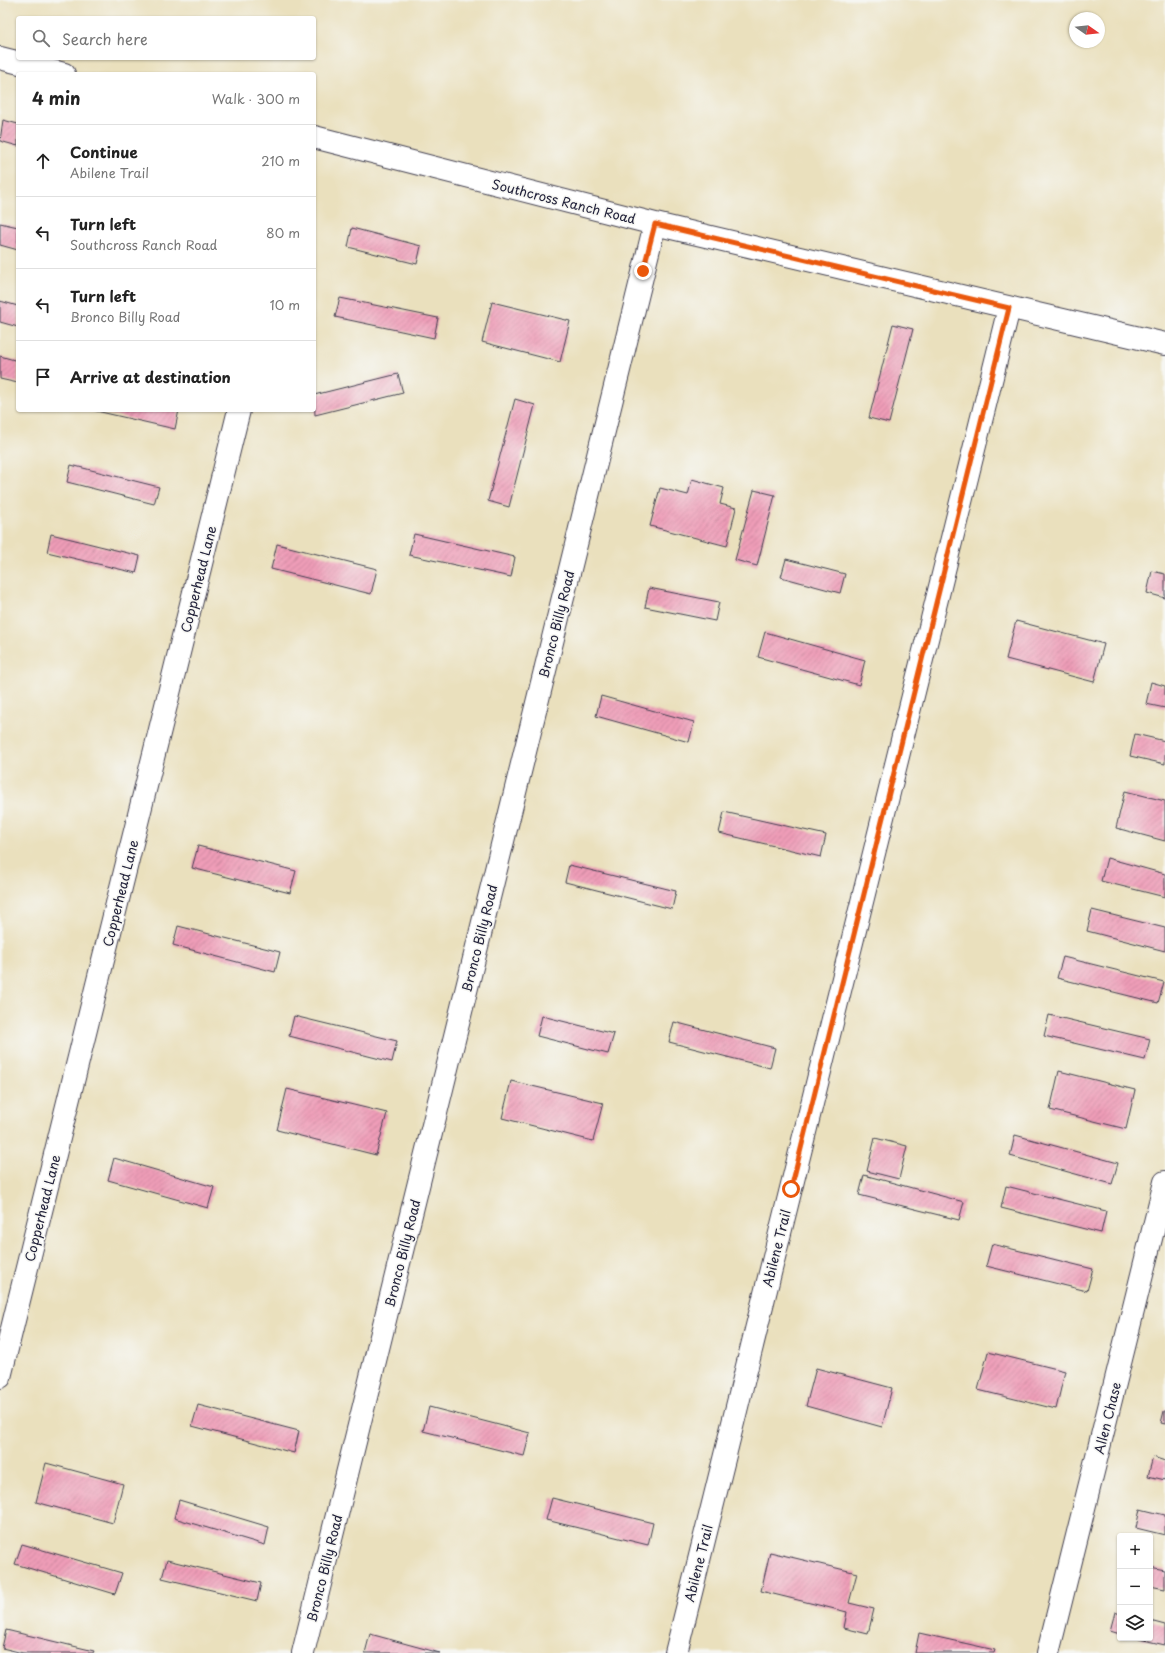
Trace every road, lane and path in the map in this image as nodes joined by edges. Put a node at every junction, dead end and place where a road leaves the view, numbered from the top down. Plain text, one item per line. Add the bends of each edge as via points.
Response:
1 (0, 58) edge
2 (56, 72) edge
3 (316, 138) edge
4 (655, 224) junction
5 (1009, 308) junction
6 (1165, 344) edge
7 (239, 412) edge
8 (1165, 1182) edge
9 (0, 1377) edge
10 (303, 1653) edge
11 (676, 1653) edge
12 (1048, 1653) edge

1 - 2 street
3 - 4 street, Southcross Ranch Road
4 - 5 street, Southcross Ranch Road
4 - 10 street, Bronco Billy Road
5 - 6 street, Southcross Ranch Road
5 - 11 street, Abilene Trail
7 - 9 street, Copperhead Lane
8 - 12 street, Allen Chase

